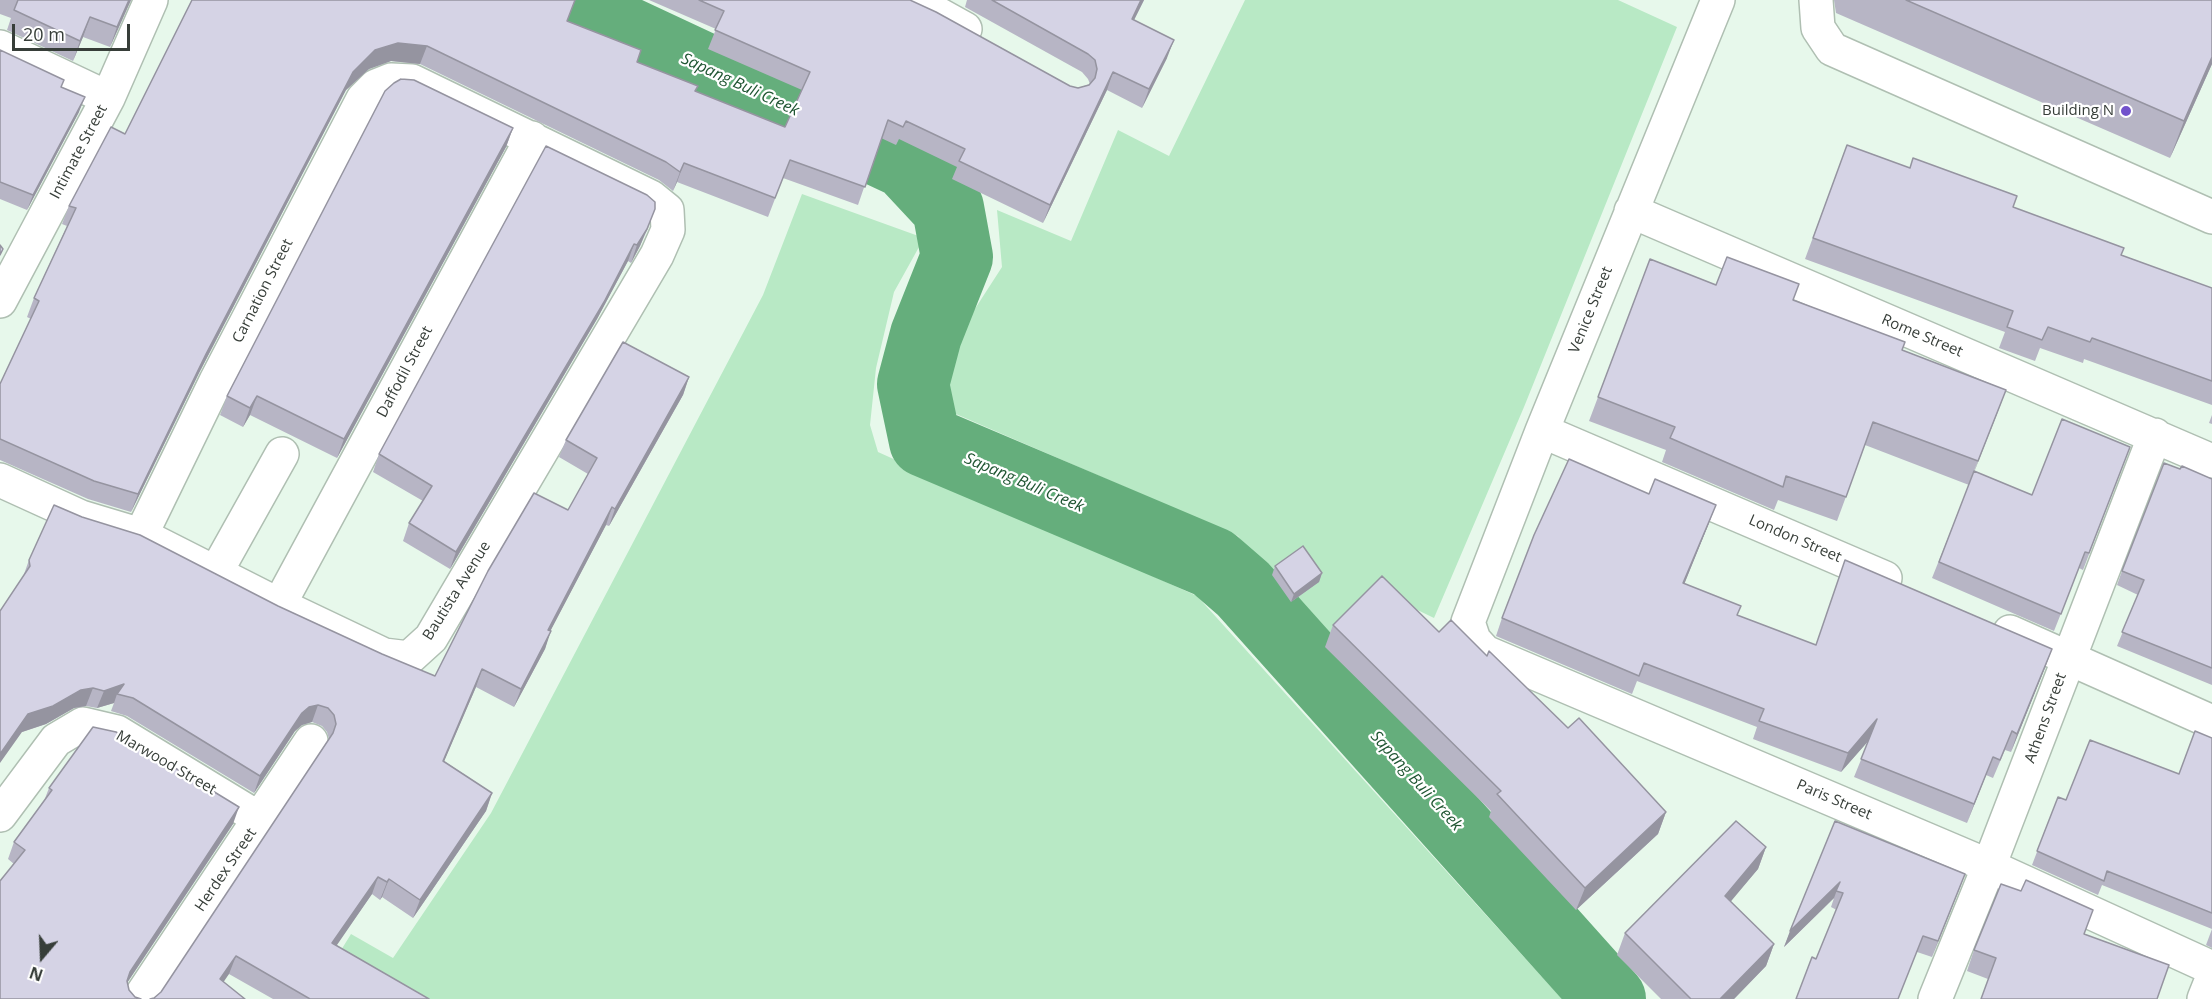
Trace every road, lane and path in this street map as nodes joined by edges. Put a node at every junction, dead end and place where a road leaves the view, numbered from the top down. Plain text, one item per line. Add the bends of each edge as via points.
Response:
1 (152, 0) edge
2 (913, 0) edge
3 (1718, 0) edge
4 (1816, 0) edge
5 (992, 44) edge
6 (0, 47) edge
7 (108, 98) junction
8 (532, 138) junction
9 (2210, 210) edge
10 (1631, 211) junction
11 (0, 300) edge
12 (1542, 431) junction
13 (2155, 435) junction
14 (282, 454) dead end
15 (2212, 461) edge
16 (0, 480) edge
17 (141, 535) junction
18 (216, 572) junction
19 (1908, 588) edge
20 (279, 605) junction
21 (1983, 620) edge
22 (1468, 622) joint
23 (2068, 657) junction
24 (2212, 722) edge
25 (311, 741) dead end
26 (0, 815) edge
27 (260, 819) junction
28 (1989, 867) junction
29 (2212, 968) edge
30 (2212, 979) edge
31 (140, 999) edge
32 (1935, 999) edge
33 (2204, 999) edge

1 - 7 street, Intimate Street
2 - 5 street
3 - 10 street, Venice Street
4 - 9 street via 1818,28 1832,49
6 - 7 street
7 - 11 street, Intimate Street
8 - 17 street, Carnation Street via 412,81 391,80 376,86 363,99 216,381
8 - 20 street, Daffodil Street
8 - 20 street, Bautista Avenue via 651,197 667,210 668,230 657,255 431,638 409,658 384,655
10 - 12 street, Venice Street
10 - 13 street, Rome Street
12 - 19 street, London Street
12 - 22 street, Venice Street
13 - 15 street, Rome Street
13 - 23 street, Athens Street
14 - 18 street
16 - 17 street, Bautista Avenue via 81,517
17 - 18 street, Bautista Avenue
18 - 20 street, Bautista Avenue
21 - 23 street
22 - 28 street, Paris Street via 1474,640 1485,652
23 - 24 street
23 - 28 street, Athens Street
25 - 27 street, Herdex Street
26 - 27 street, Marwood Street via 56,740 83,724 117,732
27 - 31 street, Herdex Street
28 - 29 street, Paris Street
28 - 32 street, Athens Street
30 - 33 street

